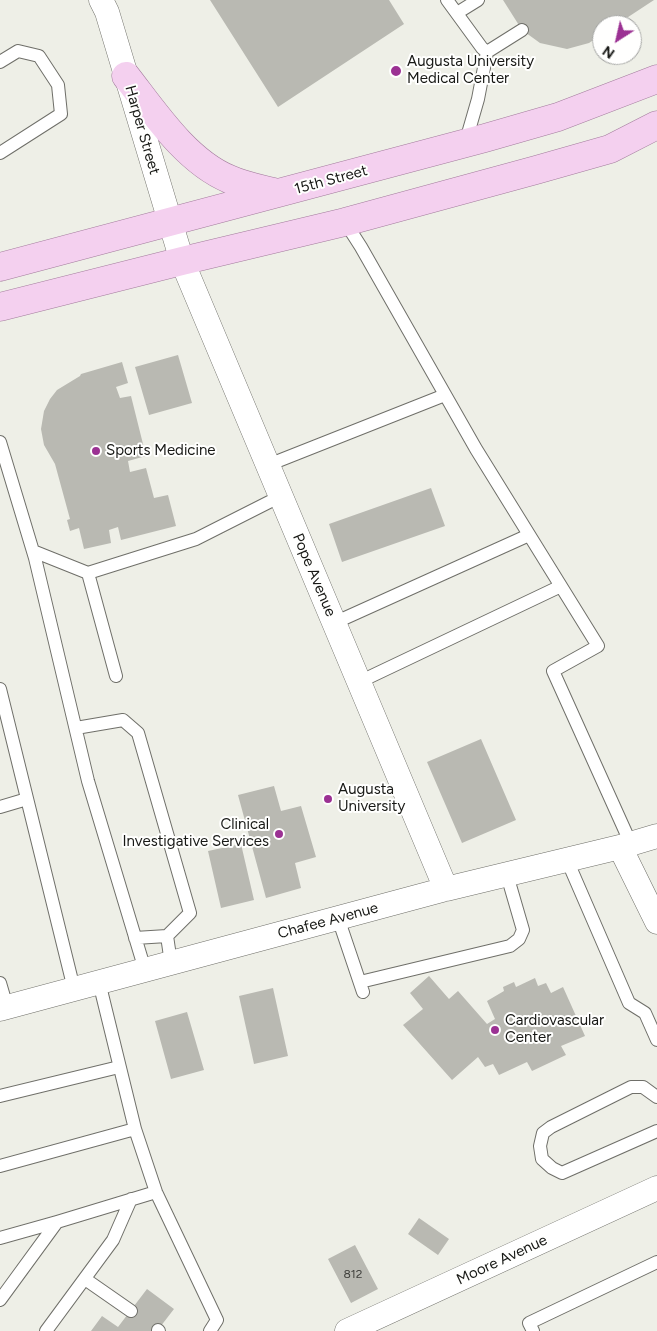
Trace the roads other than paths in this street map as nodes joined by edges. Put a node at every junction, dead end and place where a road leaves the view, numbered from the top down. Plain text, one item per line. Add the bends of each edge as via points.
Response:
1 (101, 0) edge
2 (447, 0) edge
3 (478, 0) edge
4 (456, 13) junction
5 (522, 30) dead end
6 (487, 52) junction
7 (0, 62) edge
8 (126, 76) junction
9 (657, 79) edge
10 (657, 125) edge
11 (465, 144) junction
12 (0, 153) edge
13 (279, 193) junction
14 (345, 222) junction
15 (170, 223) junction
16 (182, 261) junction
17 (0, 267) edge
18 (0, 308) edge
19 (445, 395) junction
20 (0, 442) edge
21 (268, 464) junction
22 (281, 496) junction
23 (529, 535) junction
24 (33, 551) junction
25 (88, 573) junction
26 (561, 586) junction
27 (334, 623) junction
28 (116, 676) dead end
29 (359, 682) junction
30 (0, 689) edge
31 (76, 728) junction
32 (27, 799) junction
33 (0, 807) edge
34 (657, 836) edge
35 (626, 845) junction
36 (567, 860) junction
37 (507, 875) junction
38 (446, 890) junction
39 (338, 918) junction
40 (657, 922) edge
41 (167, 936) junction
42 (136, 938) junction
43 (172, 963) junction
44 (145, 970) junction
45 (99, 982) junction
46 (0, 983) edge
47 (74, 989) junction
48 (3, 1008) edge
49 (657, 1040) edge
50 (119, 1067) junction
51 (0, 1096) edge
52 (657, 1097) edge
53 (135, 1129) junction
54 (657, 1131) edge
55 (0, 1166) edge
56 (657, 1188) edge
57 (156, 1192) junction
58 (131, 1199) junction
59 (57, 1222) junction
60 (0, 1238) edge
61 (657, 1262) edge
62 (86, 1279) junction
63 (0, 1300) edge
64 (131, 1311) dead end
65 (46, 1331) edge
66 (210, 1331) edge
67 (347, 1331) edge
68 (533, 1331) edge

1 - 8 street, Harper Street
2 - 4 lane
3 - 4 lane
4 - 6 lane
5 - 6 lane
6 - 11 lane
7 - 12 lane via 18,51 39,56 58,85 61,114
8 - 13 main road via 176,139 210,169 230,180
8 - 15 street, Harper Street
9 - 11 main road, 15th Street via 558,117
10 - 14 main road via 610,149
11 - 13 main road, 15th Street
13 - 15 main road, 15th Street
14 - 16 main road
14 - 19 lane
15 - 16 street, Harper Street
15 - 17 main road, 15th Street
16 - 18 main road
16 - 21 street, Pope Avenue
19 - 21 lane
19 - 23 lane
20 - 24 lane
21 - 22 street, Pope Avenue
22 - 25 lane via 196,539
22 - 27 street, Pope Avenue
23 - 26 lane
23 - 27 lane
24 - 25 lane
24 - 31 lane
25 - 28 lane
26 - 29 lane
26 - 35 lane via 598,646 553,671
27 - 29 street, Pope Avenue
29 - 38 street, Pope Avenue
30 - 32 lane
31 - 41 lane via 123,720 138,733 190,913
31 - 42 lane via 88,781
32 - 33 lane
32 - 47 lane
34 - 35 street, Chafee Avenue
35 - 36 street, Chafee Avenue
35 - 40 street
36 - 37 street, Chafee Avenue
36 - 49 lane via 629,1003 645,1013
37 - 38 street, Chafee Avenue
37 - 39 lane via 523,930 519,939 510,946 361,987
38 - 39 street, Chafee Avenue
39 - 43 street, Chafee Avenue
41 - 42 lane
41 - 43 lane
42 - 44 lane
43 - 44 street, Chafee Avenue
44 - 45 street, Chafee Avenue
45 - 47 street, Chafee Avenue
45 - 50 lane
46 - 48 lane
47 - 48 street, Chafee Avenue
50 - 51 lane
50 - 53 lane
52 - 54 lane via 643,1088 631,1087 550,1127 543,1133 542,1158 562,1173
53 - 55 lane
53 - 57 lane
56 - 67 street, Moore Avenue
57 - 58 lane
57 - 66 lane via 217,1320
58 - 59 lane
58 - 62 lane via 113,1240
59 - 60 lane
59 - 63 lane
61 - 68 lane via 529,1323
62 - 64 lane
62 - 65 lane

